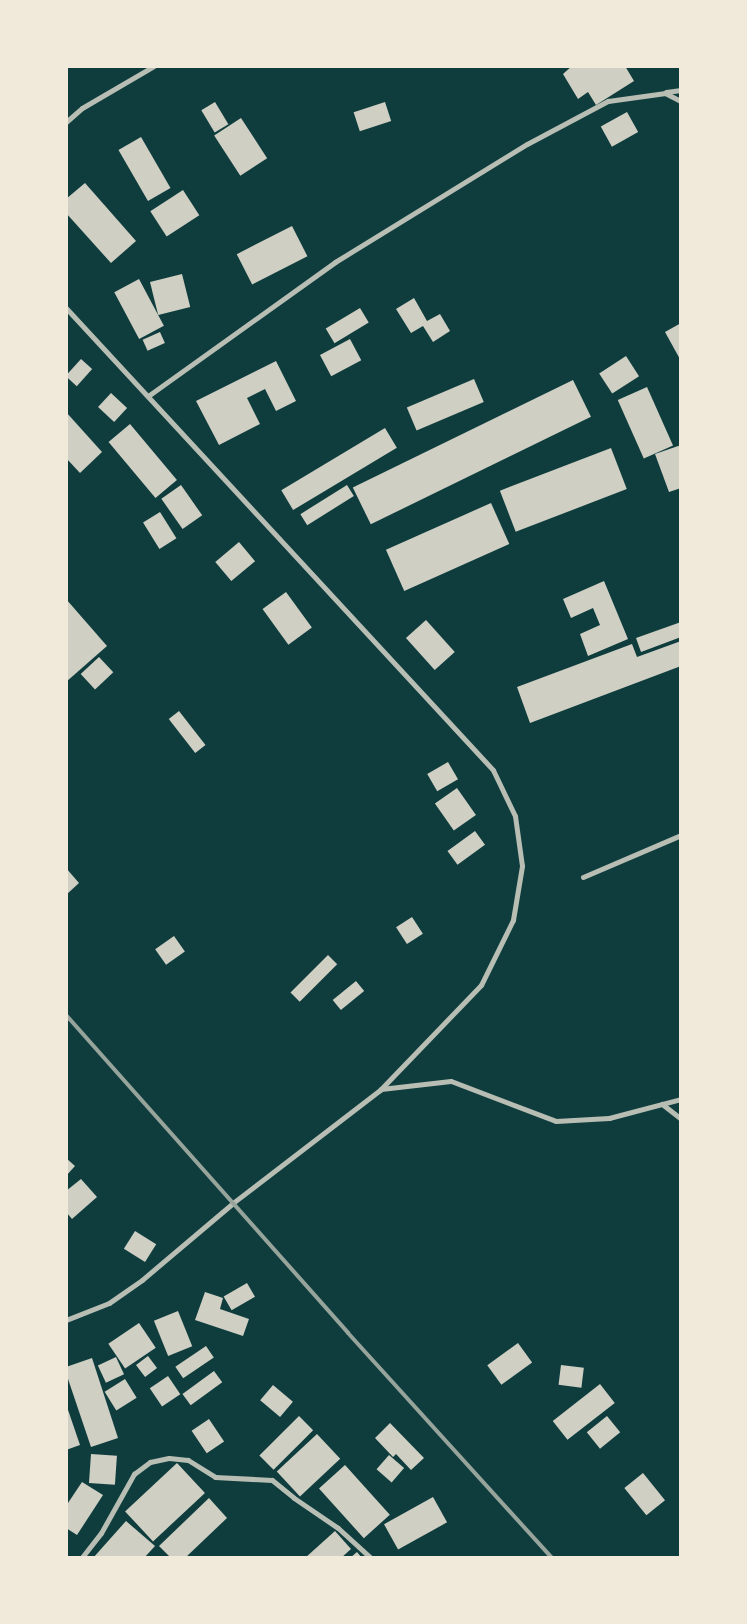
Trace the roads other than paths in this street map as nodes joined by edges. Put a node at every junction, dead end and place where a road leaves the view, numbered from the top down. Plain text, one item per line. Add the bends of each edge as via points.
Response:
1 (154, 66) edge
2 (681, 90) edge
3 (665, 92) junction
4 (681, 101) edge
5 (66, 122) edge
6 (66, 308) edge
7 (148, 396) junction
8 (681, 835) edge
9 (583, 877) dead end
10 (380, 1090) junction
11 (681, 1099) edge
12 (662, 1104) junction
13 (681, 1119) edge
14 (66, 1320) edge
15 (84, 1558) edge
16 (371, 1558) edge

1 - 5 street via 82,108
2 - 3 street
3 - 4 street
3 - 7 street via 608,101 527,144 335,262
6 - 7 street
7 - 10 street via 494,770 515,816 522,866 513,920 480,985
8 - 9 street
10 - 12 street via 451,1081 556,1122 608,1118
10 - 14 street via 233,1203 142,1280 109,1303
11 - 12 street
12 - 13 street
15 - 16 street via 134,1474 150,1462 169,1458 188,1460 215,1477 272,1480 338,1528

